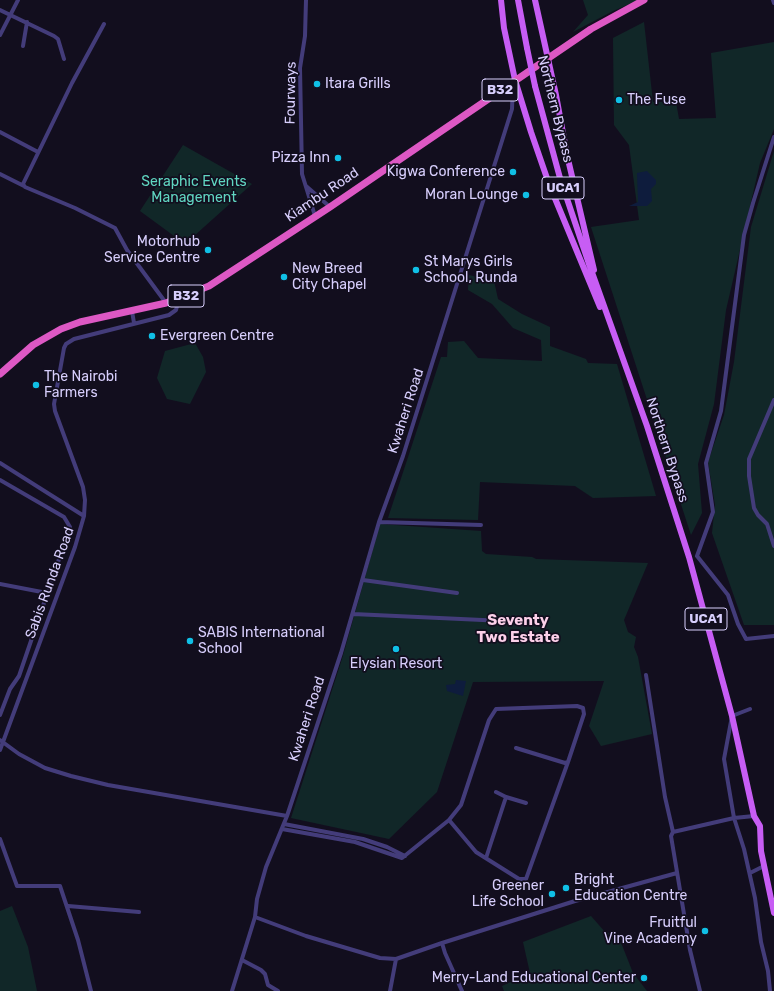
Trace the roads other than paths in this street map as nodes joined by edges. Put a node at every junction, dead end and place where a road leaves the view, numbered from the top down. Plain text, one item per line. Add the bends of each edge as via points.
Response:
1 (18, 0) edge
2 (306, 0) edge
3 (501, 0) edge
4 (518, 0) edge
5 (535, 0) edge
6 (644, 0) edge
7 (773, 0) edge
8 (774, 3) edge
9 (0, 10) edge
10 (10, 15) junction
11 (27, 22) junction
12 (104, 24) dead end
13 (0, 35) edge
14 (23, 46) dead end
15 (547, 58) junction
16 (64, 59) dead end
17 (514, 81) junction
18 (0, 132) edge
19 (774, 137) edge
20 (38, 152) junction
21 (0, 174) edge
22 (24, 186) junction
23 (306, 186) junction
24 (330, 206) junction
25 (315, 216) junction
26 (597, 289) junction
27 (179, 299) junction
28 (166, 303) junction
29 (132, 311) junction
30 (134, 323) junction
31 (613, 331) junction
32 (0, 374) edge
33 (774, 400) edge
34 (0, 463) edge
35 (0, 480) edge
36 (84, 516) junction
37 (379, 522) junction
38 (481, 526) dead end
39 (774, 546) edge
40 (697, 556) junction
41 (689, 557) junction
42 (363, 580) junction
43 (0, 584) edge
44 (47, 593) junction
45 (457, 593) dead end
46 (353, 614) junction
47 (504, 621) dead end
48 (774, 636) edge
49 (646, 675) dead end
50 (750, 709) dead end
51 (0, 715) edge
52 (732, 716) junction
53 (2, 742) edge
54 (516, 748) dead end
55 (0, 750) edge
56 (568, 762) junction
57 (496, 792) dead end
58 (506, 797) junction
59 (526, 803) dead end
60 (287, 816) junction
61 (754, 816) junction
62 (734, 818) junction
63 (449, 820) junction
64 (284, 824) junction
65 (282, 829) junction
66 (673, 832) junction
67 (363, 838) junction
68 (0, 840) edge
69 (362, 844) junction
70 (405, 856) junction
71 (486, 858) junction
72 (764, 866) junction
73 (677, 873) junction
74 (750, 873) junction
75 (68, 906) junction
76 (139, 912) dead end
77 (774, 913) edge
78 (255, 917) junction
79 (442, 943) junction
80 (396, 959) junction
81 (242, 960) junction
82 (772, 980) edge
83 (91, 991) edge
84 (232, 991) edge
85 (278, 991) edge
86 (390, 991) edge
87 (462, 991) edge
88 (700, 991) edge
89 (770, 991) edge

1 - 10 street
2 - 23 street, Fourways via 300,92 302,174
3 - 17 main road
4 - 26 main road, Northern Bypass / UCA1, bridge via 547,133
5 - 15 main road
6 - 15 highway, Kiambu Road / B32 via 591,29
7 - 8 street
9 - 10 street
10 - 11 street
10 - 13 street
11 - 14 street
11 - 16 street via 58,39
12 - 20 street
15 - 17 highway, Kiambu Road / B32
15 - 26 main road
17 - 24 highway, Kiambu Road / B32
17 - 31 main road via 550,184 599,306
17 - 37 street, Kwaheri Road via 512,110 403,456
18 - 20 street
19 - 40 street via 744,235 721,411 706,463 713,512
20 - 22 street
21 - 22 street
22 - 28 street via 115,228 127,250
23 - 24 street
23 - 25 street, Fourways
24 - 25 highway, Kiambu Road / B32
25 - 27 highway, Kiambu Road / B32 via 209,286
26 - 31 main road, Northern Bypass / UCA1
27 - 28 highway, Kiambu Road / B32
27 - 30 street via 176,310 169,316
28 - 29 highway, Kiambu Road / B32
29 - 30 street
29 - 32 highway, Kiambu Road / B32 via 61,329 33,345
30 - 36 street via 74,339 64,348 55,410 84,493
31 - 41 main road, Northern Bypass / UCA1
33 - 39 street via 749,459 754,508 767,524
34 - 36 street, Sabis Runda Road
35 - 44 street via 64,517 69,524 68,535
36 - 53 street, Sabis Runda Road via 75,547
37 - 38 street
37 - 42 street, Kwaheri Road
40 - 41 street
40 - 48 street via 728,596 746,638
41 - 52 main road, Northern Bypass / UCA1
42 - 45 street
42 - 46 street, Kwaheri Road
43 - 44 street
44 - 51 street via 19,676 10,689
46 - 47 street
46 - 60 street, Kwaheri Road
49 - 66 street
50 - 52 street
52 - 61 main road, Northern Bypass / UCA1
52 - 62 street via 724,758
53 - 55 street, Sabis Runda Road
53 - 60 street via 45,768 71,776 108,785
54 - 56 street
56 - 63 street via 584,714 582,707 498,708 489,720 461,805
56 - 71 street via 526,879 519,879
57 - 58 street
58 - 59 street
58 - 71 street
60 - 64 street, Kwaheri Road
61 - 62 street
61 - 72 main road, Northern Bypass / UCA1 via 760,826
62 - 66 street
62 - 74 street
63 - 70 street
63 - 71 street via 472,848
64 - 65 street, Kwaheri Road
64 - 67 street
65 - 69 street
65 - 78 street, Kwaheri Road via 256,899
66 - 73 street via 671,840
67 - 69 street
67 - 70 street
68 - 75 street via 17,886 60,886
69 - 70 street via 402,858
72 - 74 street
72 - 77 main road, Northern Bypass / UCA1
73 - 79 street
73 - 88 street
74 - 82 street via 761,942
75 - 76 street
75 - 83 street
78 - 80 street via 306,936 384,959
78 - 81 street, Kwaheri Road
79 - 80 street
79 - 87 street
80 - 86 street
81 - 84 street, Kwaheri Road
81 - 85 street via 261,970 268,985
82 - 89 street

